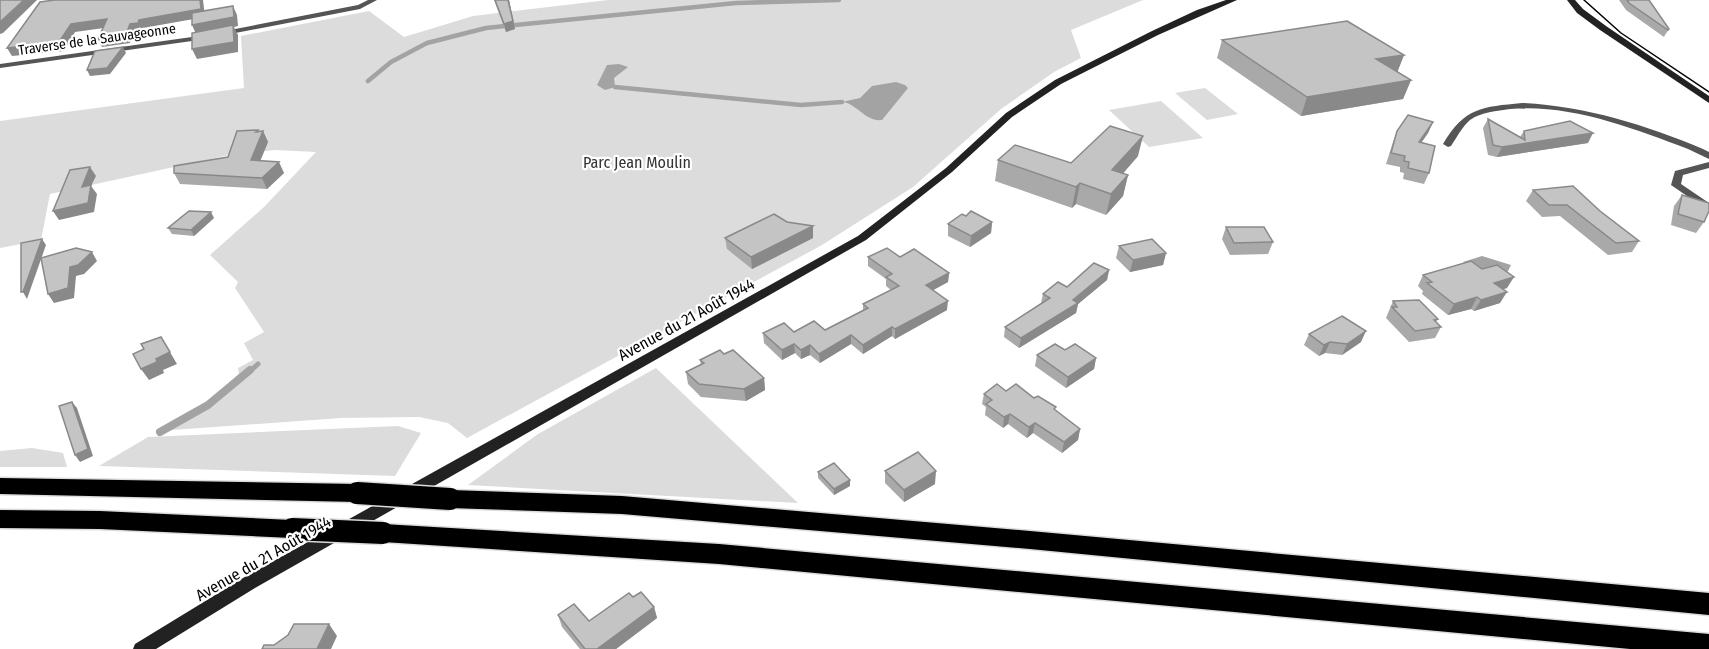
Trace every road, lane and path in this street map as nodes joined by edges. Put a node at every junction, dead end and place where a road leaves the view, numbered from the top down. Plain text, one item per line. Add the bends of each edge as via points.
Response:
1 (373, 0) edge
2 (1233, 0) edge
3 (1571, 0) edge
4 (0, 66) edge
5 (1709, 100) edge
6 (1448, 144) dead end
7 (1709, 156) edge
8 (1709, 165) edge
9 (1709, 208) edge
10 (0, 486) edge
11 (0, 519) edge
12 (1709, 604) edge
13 (1709, 645) edge
14 (141, 649) edge

1 - 4 street, Traverse de la Sauvageonne via 360,7 199,38
2 - 14 main road, Avenue du 21 Août 1944 via 1071,74 1009,115 949,170 862,238 249,583
3 - 5 main road via 1603,28
6 - 7 street via 1460,125 1474,114 1533,106 1563,108 1626,124
8 - 9 street via 1678,173 1676,185
10 - 12 highway, bridge via 357,493 622,505
11 - 13 highway, bridge via 383,533 719,554

